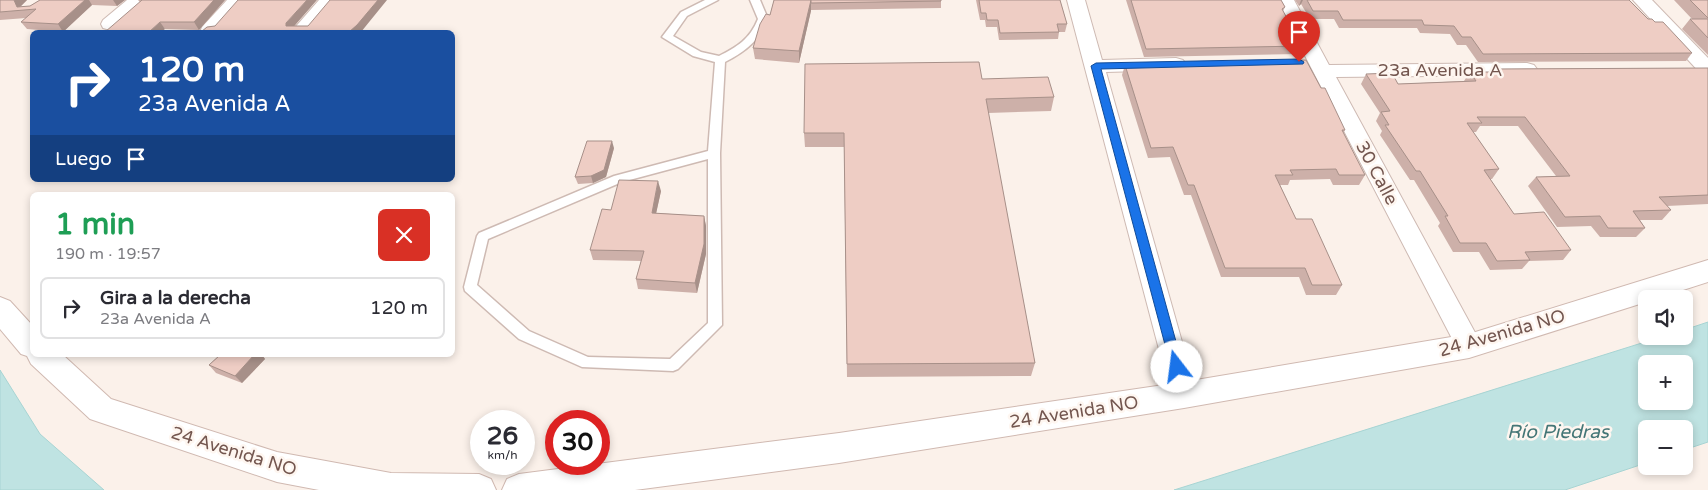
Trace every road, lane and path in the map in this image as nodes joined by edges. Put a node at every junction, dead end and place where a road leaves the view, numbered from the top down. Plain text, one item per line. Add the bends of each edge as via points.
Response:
1 (138, 0) edge
2 (237, 0) edge
3 (329, 0) edge
4 (713, 0) edge
5 (755, 0) edge
6 (1076, 0) edge
7 (1285, 0) edge
8 (1642, 0) edge
9 (110, 24) dead end
10 (211, 30) edge
11 (302, 30) edge
12 (720, 60) junction
13 (1192, 64) edge
14 (1313, 65) junction
15 (1096, 66) junction
16 (1547, 69) edge
17 (1677, 69) edge
18 (1707, 69) edge
19 (714, 153) junction
20 (1708, 271) edge
21 (0, 309) edge
22 (30, 344) edge
23 (1469, 346) junction
24 (44, 357) edge
25 (1184, 395) junction
26 (478, 490) edge
27 (519, 490) edge

1 - 9 street
2 - 10 street
3 - 11 street
4 - 12 lane via 684,14 667,37 697,54
5 - 12 lane via 763,19 758,33 746,46
6 - 15 street
7 - 14 street, 30 Calle
8 - 18 street
12 - 19 lane
13 - 15 street
14 - 16 street, 23a Avenida A
14 - 23 street, 30 Calle
15 - 25 street
17 - 18 street
19 - 19 lane via 716,324 673,365 587,363 524,334 470,287 484,236 618,179
20 - 23 street, 24 Avenida NO
21 - 22 street
23 - 25 street, 24 Avenida NO
24 - 26 street, 24 Avenida NO via 101,409 277,467 391,488
25 - 27 street, 24 Avenida NO via 848,446

